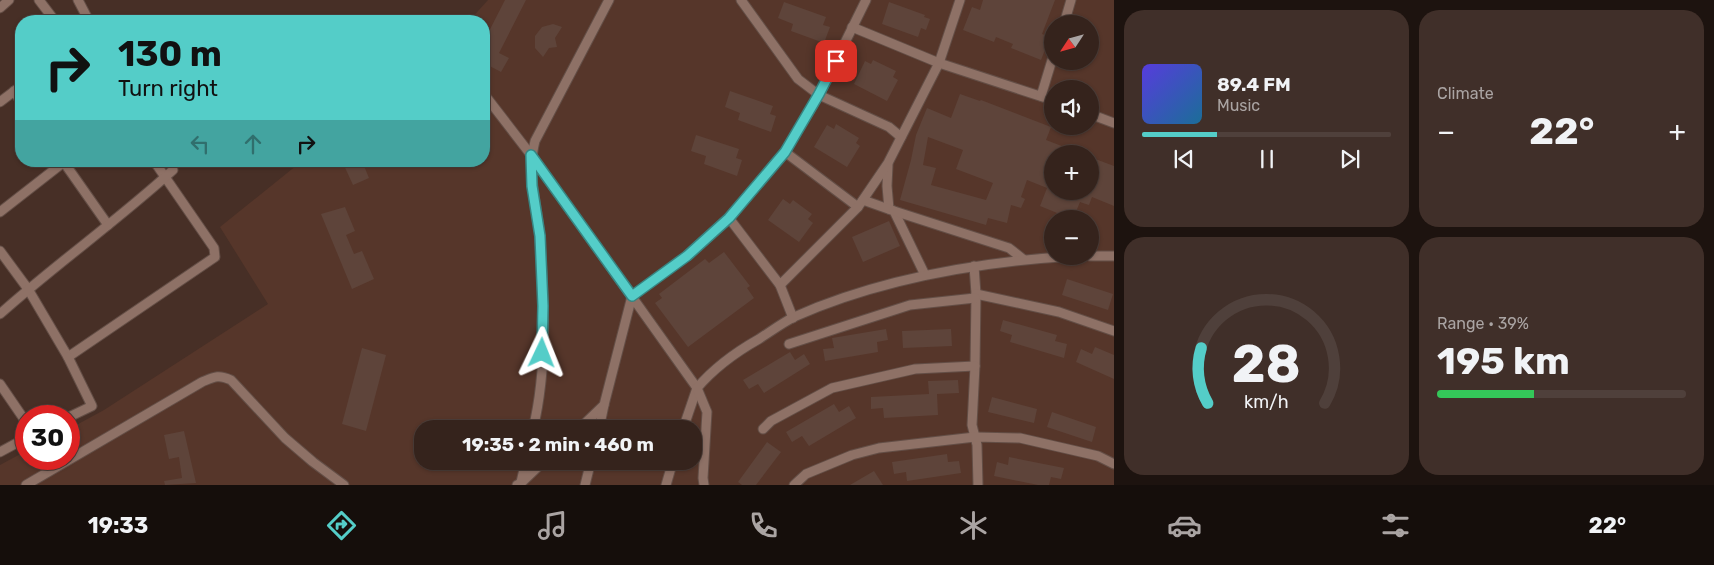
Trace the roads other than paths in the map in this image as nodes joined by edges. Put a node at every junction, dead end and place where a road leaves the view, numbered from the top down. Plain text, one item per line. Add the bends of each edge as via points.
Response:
1 (10, 0) edge
2 (39, 0) edge
3 (78, 0) edge
4 (609, 0) edge
5 (741, 0) edge
6 (866, 0) edge
7 (960, 0) edge
8 (1072, 0) edge
9 (0, 8) edge
10 (50, 15) edge
11 (86, 15) edge
12 (1067, 15) edge
13 (852, 27) junction
14 (939, 62) junction
15 (1049, 70) edge
16 (15, 91) edge
17 (819, 94) junction
18 (1041, 96) junction
19 (1044, 97) edge
20 (0, 102) edge
21 (490, 102) edge
22 (1099, 117) edge
23 (1114, 123) edge
24 (901, 137) junction
25 (785, 152) junction
26 (531, 155) junction
27 (888, 163) junction
28 (58, 167) edge
29 (67, 167) edge
30 (158, 167) edge
31 (173, 170) dead end
32 (165, 178) junction
33 (861, 204) junction
34 (892, 210) junction
35 (0, 212) edge
36 (729, 218) junction
37 (108, 225) junction
38 (0, 252) edge
39 (1099, 256) edge
40 (1114, 256) edge
41 (1044, 258) edge
42 (1024, 259) junction
43 (974, 266) junction
44 (925, 275) junction
45 (780, 285) junction
46 (28, 289) junction
47 (632, 296) junction
48 (976, 296) junction
49 (0, 314) edge
50 (793, 318) junction
51 (1114, 331) edge
52 (788, 344) dead end
53 (68, 357) junction
54 (975, 366) junction
55 (0, 384) edge
56 (697, 388) junction
57 (604, 405) junction
58 (15, 406) edge
59 (80, 412) edge
60 (535, 420) edge
61 (588, 420) edge
62 (600, 420) edge
63 (686, 420) edge
64 (763, 429) dead end
65 (975, 437) junction
66 (15, 444) edge
67 (0, 452) edge
68 (1114, 464) edge
69 (523, 470) edge
70 (534, 470) edge
71 (589, 470) edge
72 (670, 470) edge
73 (519, 484) edge
74 (26, 485) edge
75 (344, 485) edge
76 (585, 485) edge
77 (666, 485) edge
78 (704, 485) edge
79 (794, 485) edge
80 (978, 485) edge

1 - 9 street
2 - 10 street
3 - 11 street
4 - 26 street via 535,141
5 - 17 street via 798,79
6 - 13 street
7 - 14 street
8 - 12 street
13 - 14 street
13 - 17 street
14 - 18 street
14 - 24 street
15 - 18 street
16 - 20 street
17 - 24 street via 889,127
17 - 25 street
18 - 19 street
21 - 26 street
22 - 23 street
24 - 27 street
25 - 33 street
25 - 36 street
26 - 47 street
26 - 60 street via 540,236 543,306 542,368
27 - 33 street
27 - 34 street via 887,186
28 - 35 street
29 - 37 street
30 - 32 street
31 - 32 street
32 - 37 street
32 - 53 street via 214,248 215,257
33 - 34 street
33 - 45 street
34 - 42 street via 1009,248
34 - 44 street
36 - 45 street
36 - 47 street via 687,256
37 - 46 street
38 - 46 street
39 - 40 street
41 - 42 street
42 - 43 street
43 - 44 street
43 - 48 street
44 - 50 street via 846,297
45 - 50 street
46 - 49 street
46 - 53 street
47 - 56 street
47 - 57 street
48 - 51 street via 1059,312
48 - 52 street via 910,305
48 - 54 street
50 - 56 street via 739,350
53 - 59 street via 92,406
54 - 64 street via 915,370 832,388 771,420
54 - 65 street via 972,425
55 - 58 street
56 - 63 street
56 - 78 street via 707,412
57 - 61 street
57 - 62 street
65 - 68 street via 1020,438 1098,456
65 - 79 street via 879,448 852,455 806,474
65 - 80 street
66 - 67 street
69 - 73 street
70 - 73 street
71 - 76 street
72 - 77 street
74 - 75 street via 202,382 222,376 231,380 285,438

